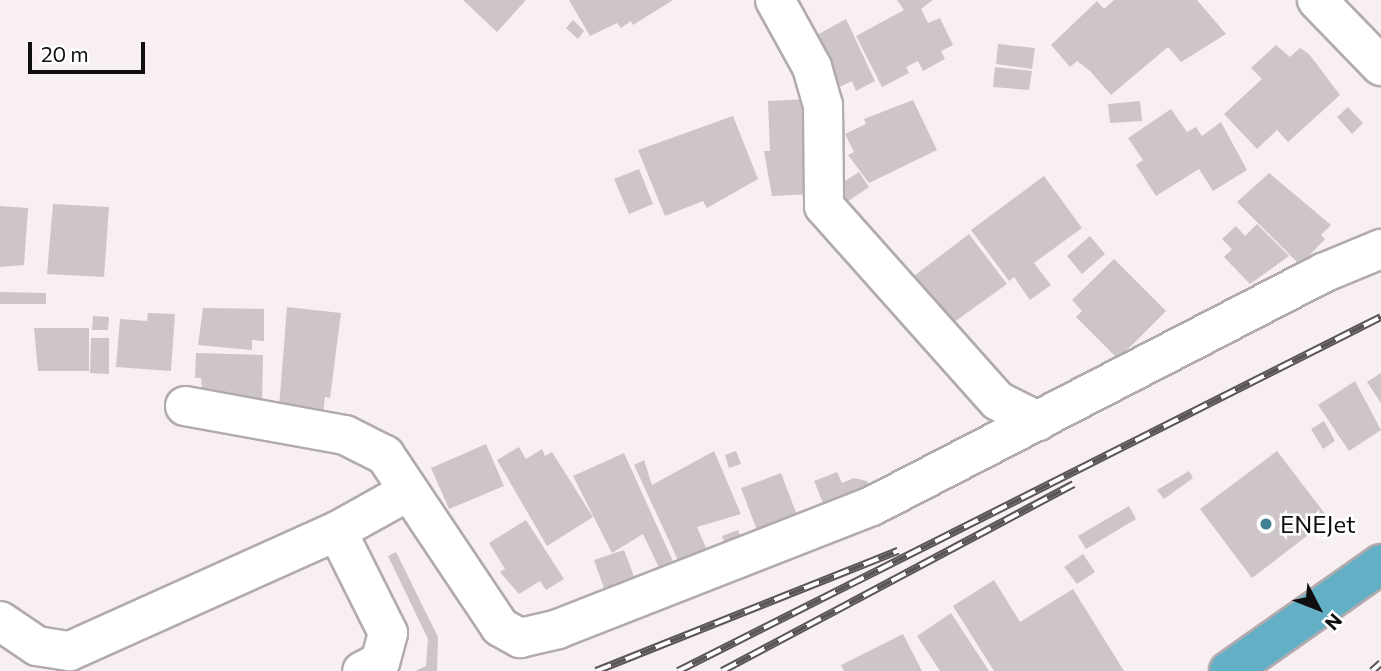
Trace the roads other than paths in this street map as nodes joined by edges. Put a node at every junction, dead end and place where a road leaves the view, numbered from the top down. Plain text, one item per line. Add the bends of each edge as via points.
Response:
1 (775, 0) edge
2 (1317, 0) edge
3 (1381, 66) edge
4 (1381, 249) edge
5 (185, 406) dead end
6 (1038, 421) junction
7 (409, 491) junction
8 (337, 531) junction
9 (1381, 564) edge
10 (0, 621) edge
11 (0, 635) edge
12 (32, 671) edge
13 (362, 671) edge
14 (1229, 671) edge

1 - 6 street via 812,67 823,105 824,206 998,401
2 - 3 street
4 - 6 street via 1323,273
5 - 7 street via 345,435 385,455
6 - 7 street via 872,506 558,629 520,638 500,627
7 - 8 street
8 - 10 street via 70,651 37,646
8 - 13 street via 388,633 380,662
9 - 14 highway
11 - 12 street

